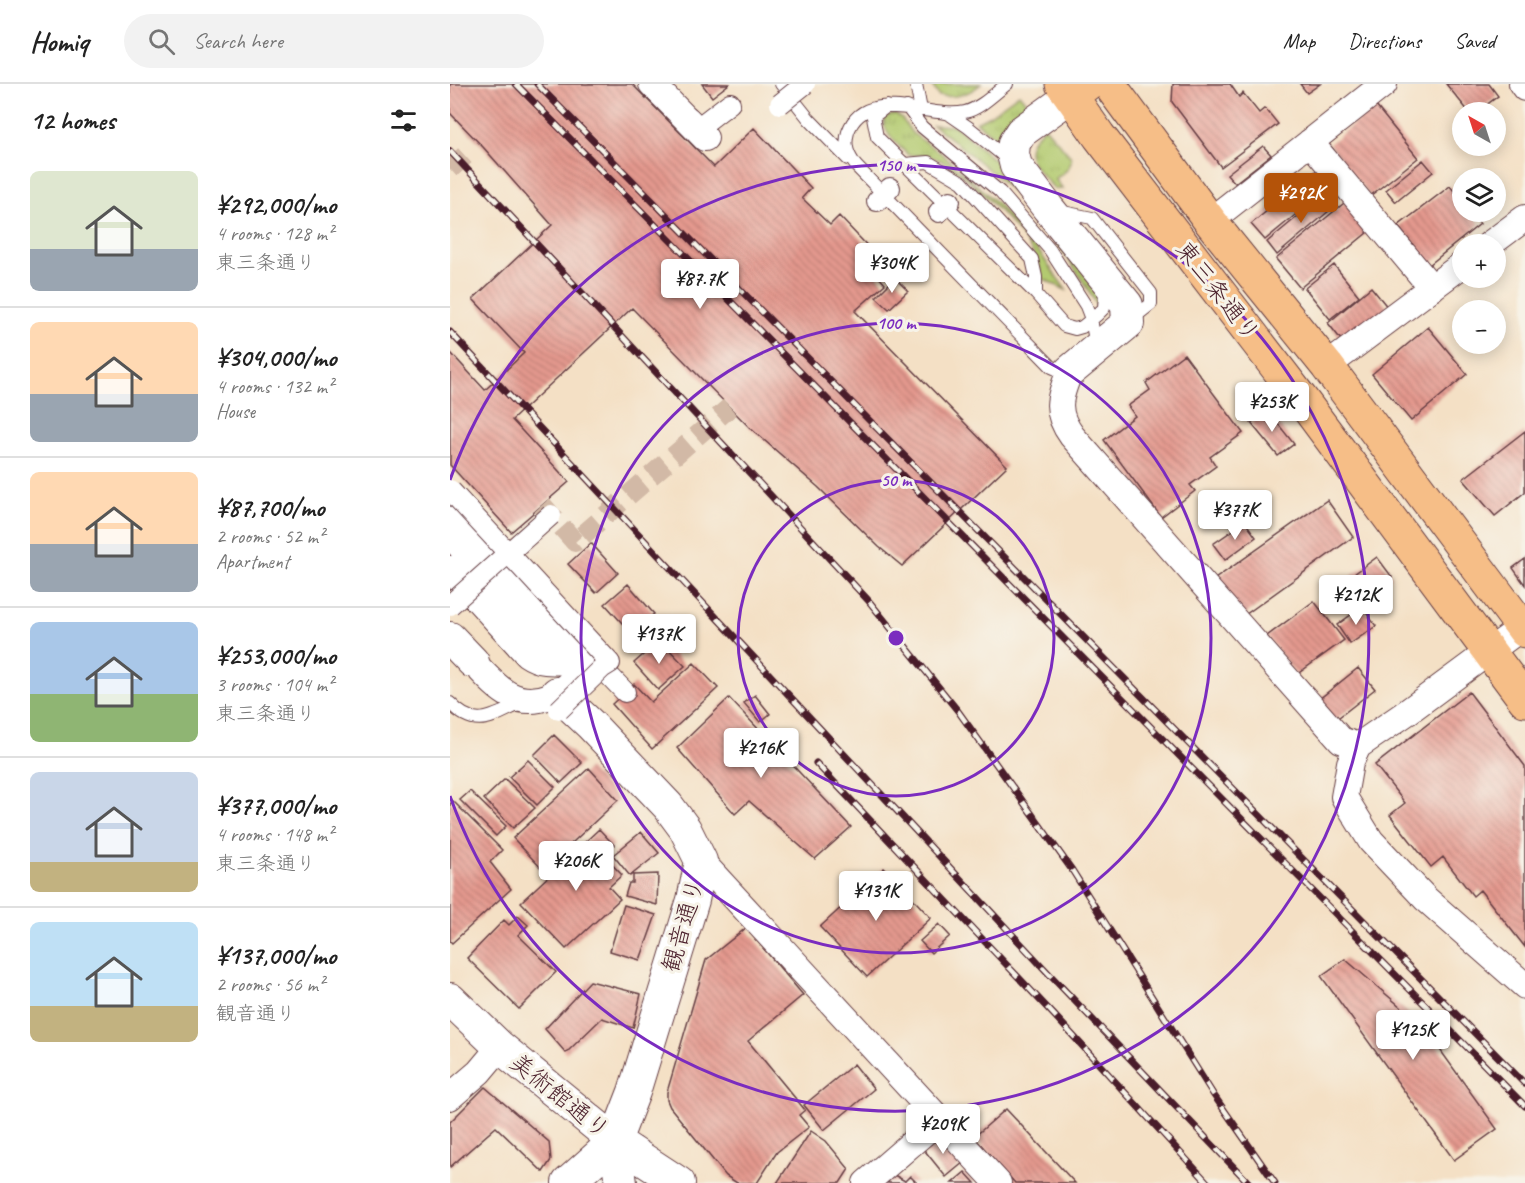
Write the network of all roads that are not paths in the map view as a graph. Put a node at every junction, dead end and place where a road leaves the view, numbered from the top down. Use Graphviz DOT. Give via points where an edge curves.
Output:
graph roads {
  1 [pos="652,84"];
  2 [pos="657,84"];
  3 [pos="781,84"];
  4 [pos="805,84"];
  5 [pos="916,84"];
  6 [pos="1006,84"];
  7 [pos="1109,84"];
  8 [pos="1384,84"];
  9 [pos="1522,84"];
  10 [pos="1073,88"];
  11 [pos="1525,88"];
  12 [pos="730,103"];
  13 [pos="780,104"];
  14 [pos="888,105"];
  15 [pos="907,107"];
  16 [pos="921,110"];
  17 [pos="950,114"];
  18 [pos="705,138"];
  19 [pos="1310,142"];
  20 [pos="905,164"];
  21 [pos="856,166"];
  22 [pos="1016,166"];
  23 [pos="1048,208"];
  24 [pos="1525,218"];
  25 [pos="1210,221"];
  26 [pos="1503,234"];
  27 [pos="1098,271"];
  28 [pos="1452,273"];
  29 [pos="1432,288"];
  30 [pos="1036,294"];
  31 [pos="1128,323"];
  32 [pos="1094,334"];
  33 [pos="1327,366"];
  34 [pos="1070,371"];
  35 [pos="450,490"];
  36 [pos="450,506"];
  37 [pos="550,514"];
  38 [pos="450,535"];
  39 [pos="508,552"];
  40 [pos="450,569"];
  41 [pos="450,605"];
  42 [pos="1524,628"];
  43 [pos="450,639"];
  44 [pos="1488,652"];
  45 [pos="473,662"];
  46 [pos="602,668"];
  47 [pos="565,685"];
  48 [pos="625,692"];
  49 [pos="1525,700"];
  50 [pos="526,701"];
  51 [pos="450,703"];
  52 [pos="1358,746"];
  53 [pos="701,861"];
  54 [pos="1525,986"];
  55 [pos="450,999"];
  56 [pos="500,1047"];
  57 [pos="450,1097"];
  58 [pos="940,1119"];
  59 [pos="615,1141"];
  60 [pos="568,1183"];
  61 [pos="621,1183"];
  62 [pos="679,1183"];
  63 [pos="866,1183"];
  64 [pos="998,1183"];
  1 -- 18 [label="street"];
  2 -- 12 [label="street" via="699,127"];
  3 -- 21 [label="lane"];
  4 -- 13 [label="street, bridge"];
  5 -- 16 [label="lane"];
  6 -- 17 [label="lane" via="982,104"];
  7 -- 25 [label="main road, 東三条通り"];
  8 -- 19 [label="street"];
  9 -- 11 [label="street"];
  10 -- 22 [label="street" via="1021,132 1014,144"];
  10 -- 44 [label="main road, 東三条通り" via="1106,145 1302,400"];
  14 -- 15 [label="lane"];
  14 -- 20 [label="lane" via="873,117 877,137"];
  14 -- 21 [label="lane" via="861,113 850,127 847,150"];
  15 -- 16 [label="lane"];
  15 -- 32 [label="lane" via="922,127 1000,192 1050,250 1070,278"];
  16 -- 17 [label="lane"];
  17 -- 22 [label="lane"];
  19 -- 25 [label="street"];
  19 -- 29 [label="street"];
  20 -- 30 [label="lane"];
  20 -- 30 [label="lane" via="928,162 962,182 1032,259"];
  21 -- 34 [label="lane" via="1052,367"];
  22 -- 23 [label="street"];
  23 -- 27 [label="street"];
  23 -- 31 [label="lane" via="1092,218 1151,293 1151,304"];
  24 -- 26 [label="street"];
  25 -- 33 [label="main road, 東三条通り"];
  27 -- 31 [label="street" via="1127,305"];
  27 -- 32 [label="lane" via="1105,293"];
  28 -- 29 [label="street"];
  29 -- 33 [label="street"];
  30 -- 32 [label="lane" via="1064,326 1082,327"];
  31 -- 32 [label="street"];
  32 -- 34 [label="street"];
  33 -- 42 [label="main road, 東三条通り"];
  34 -- 52 [label="street" via="1060,396 1062,423 1341,740"];
  35 -- 39 [label="street, bridge"];
  36 -- 47 [label="street" via="577,648 579,661"];
  37 -- 39 [label="street, bridge"];
  38 -- 47 [label="street"];
  39 -- 41 [label="street, bridge"];
  39 -- 46 [label="street, bridge" via="610,663"];
  40 -- 47 [label="street" via="528,654 545,662"];
  42 -- 44 [label="street"];
  43 -- 45 [label="street"];
  44 -- 49 [label="main road, 東三条通り"];
  44 -- 52 [label="street"];
  45 -- 50 [label="street" via="497,687"];
  46 -- 47 [label="street, bridge" via="559,710"];
  46 -- 48 [label="street"];
  47 -- 50 [label="street" via="539,700"];
  47 -- 53 [label="street, 観音通り" via="590,724 668,806"];
  50 -- 51 [label="lane" via="478,720 462,716"];
  52 -- 54 [label="street" via="1350,762 1344,797 1371,841 1426,898"];
  53 -- 58 [label="street"];
  53 -- 59 [label="street, 観音通り" via="693,900"];
  55 -- 56 [label="street, 美術館通り"];
  56 -- 57 [label="street"];
  56 -- 59 [label="street, 美術館通り"];
  58 -- 63 [label="street"];
  58 -- 64 [label="street"];
  59 -- 60 [label="street, 観音通り"];
  59 -- 61 [label="street"];
  59 -- 62 [label="street, 美術館通り"];
}
